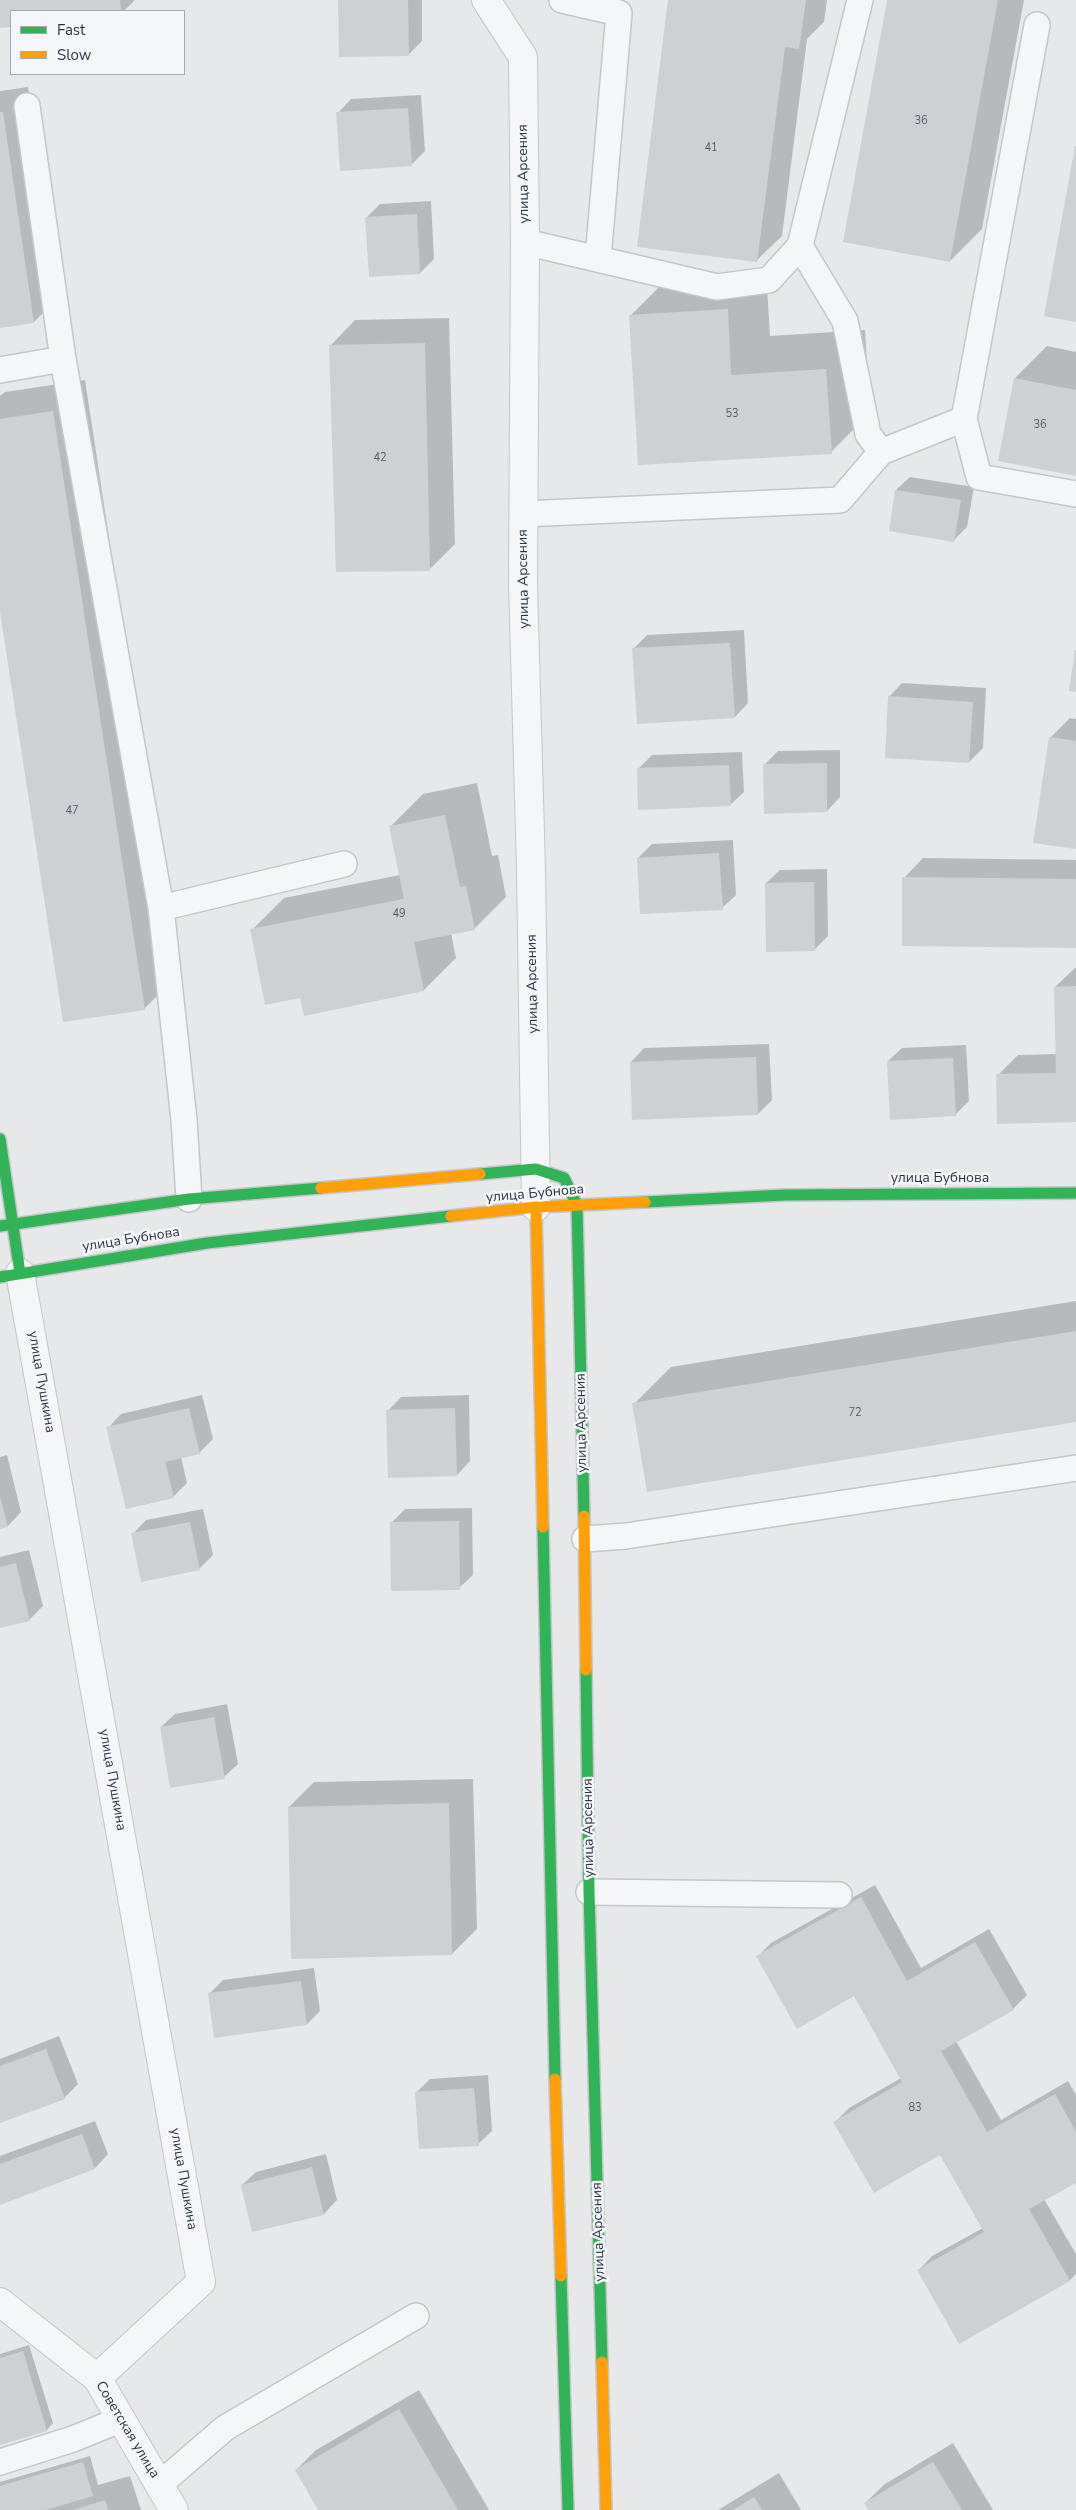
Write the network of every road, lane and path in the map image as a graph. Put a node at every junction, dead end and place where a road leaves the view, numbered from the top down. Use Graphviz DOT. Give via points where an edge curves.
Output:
graph roads {
  1 [pos="486,0"];
  2 [pos="562,0"];
  3 [pos="860,0"];
  4 [pos="621,7"];
  5 [pos="1037,25"];
  6 [pos="27,106"];
  7 [pos="525,242"];
  8 [pos="800,246"];
  9 [pos="598,259"];
  10 [pos="63,359"];
  11 [pos="0,370"];
  12 [pos="964,419"];
  13 [pos="881,452"];
  14 [pos="1076,494"];
  15 [pos="523,514"];
  16 [pos="344,864"];
  17 [pos="161,908"];
  18 [pos="0,1139"];
  19 [pos="536,1170"];
  20 [pos="1076,1193"];
  21 [pos="189,1199"];
  22 [pos="577,1205"];
  23 [pos="536,1207"];
  24 [pos="12,1224"];
  25 [pos="0,1226"];
  26 [pos="10,1275"];
  27 [pos="1076,1468"];
  28 [pos="585,1540"];
  29 [pos="589,1892"];
  30 [pos="839,1895"];
  31 [pos="2,2307"];
  32 [pos="416,2316"];
  33 [pos="97,2378"];
  34 [pos="122,2419"];
  35 [pos="0,2462"];
  36 [pos="159,2485"];
  37 [pos="174,2510"];
  38 [pos="568,2510"];
  39 [pos="606,2510"];
  1 -- 7 [label="street, улица Арсения" via="523,57"];
  2 -- 4 [label="lane"];
  3 -- 8 [label="lane"];
  4 -- 9 [label="lane"];
  5 -- 12 [label="lane"];
  6 -- 10 [label="lane"];
  7 -- 9 [label="lane"];
  7 -- 15 [label="street, улица Арсения"];
  8 -- 9 [label="lane" via="769,280 717,287"];
  8 -- 13 [label="lane" via="845,321 868,434"];
  10 -- 11 [label="lane"];
  10 -- 17 [label="lane"];
  12 -- 13 [label="lane"];
  12 -- 14 [label="lane" via="979,477"];
  13 -- 15 [label="lane" via="840,500"];
  15 -- 19 [label="street, улица Арсения"];
  16 -- 17 [label="lane"];
  17 -- 21 [label="lane" via="184,1120"];
  18 -- 24 [label="main road, улица Пушкина"];
  19 -- 21 [label="main road, улица Бубнова"];
  19 -- 22 [label="main road, улица Арсения" via="564,1178"];
  19 -- 23 [label="street, улица Арсения"];
  20 -- 22 [label="main road, улица Бубнова" via="784,1195"];
  21 -- 24 [label="main road, улица Бубнова"];
  22 -- 23 [label="main road, улица Бубнова"];
  22 -- 28 [label="main road, улица Арсения"];
  23 -- 26 [label="main road, улица Бубнова" via="207,1243"];
  23 -- 38 [label="main road, улица Арсения" via="550,1890"];
  24 -- 25 [label="main road, улица Бубнова"];
  24 -- 26 [label="main road, улица Пушкина"];
  26 -- 33 [label="street, улица Пушкина" via="201,2282"];
  27 -- 28 [label="lane"];
  28 -- 29 [label="main road, улица Арсения"];
  29 -- 30 [label="lane"];
  29 -- 39 [label="main road, улица Арсения"];
  31 -- 33 [label="street, Советская улица"];
  32 -- 36 [label="lane" via="225,2428"];
  33 -- 34 [label="street, Советская улица"];
  34 -- 35 [label="lane" via="73,2439"];
  34 -- 36 [label="street, Советская улица"];
  36 -- 37 [label="street, Советская улица"];
}
